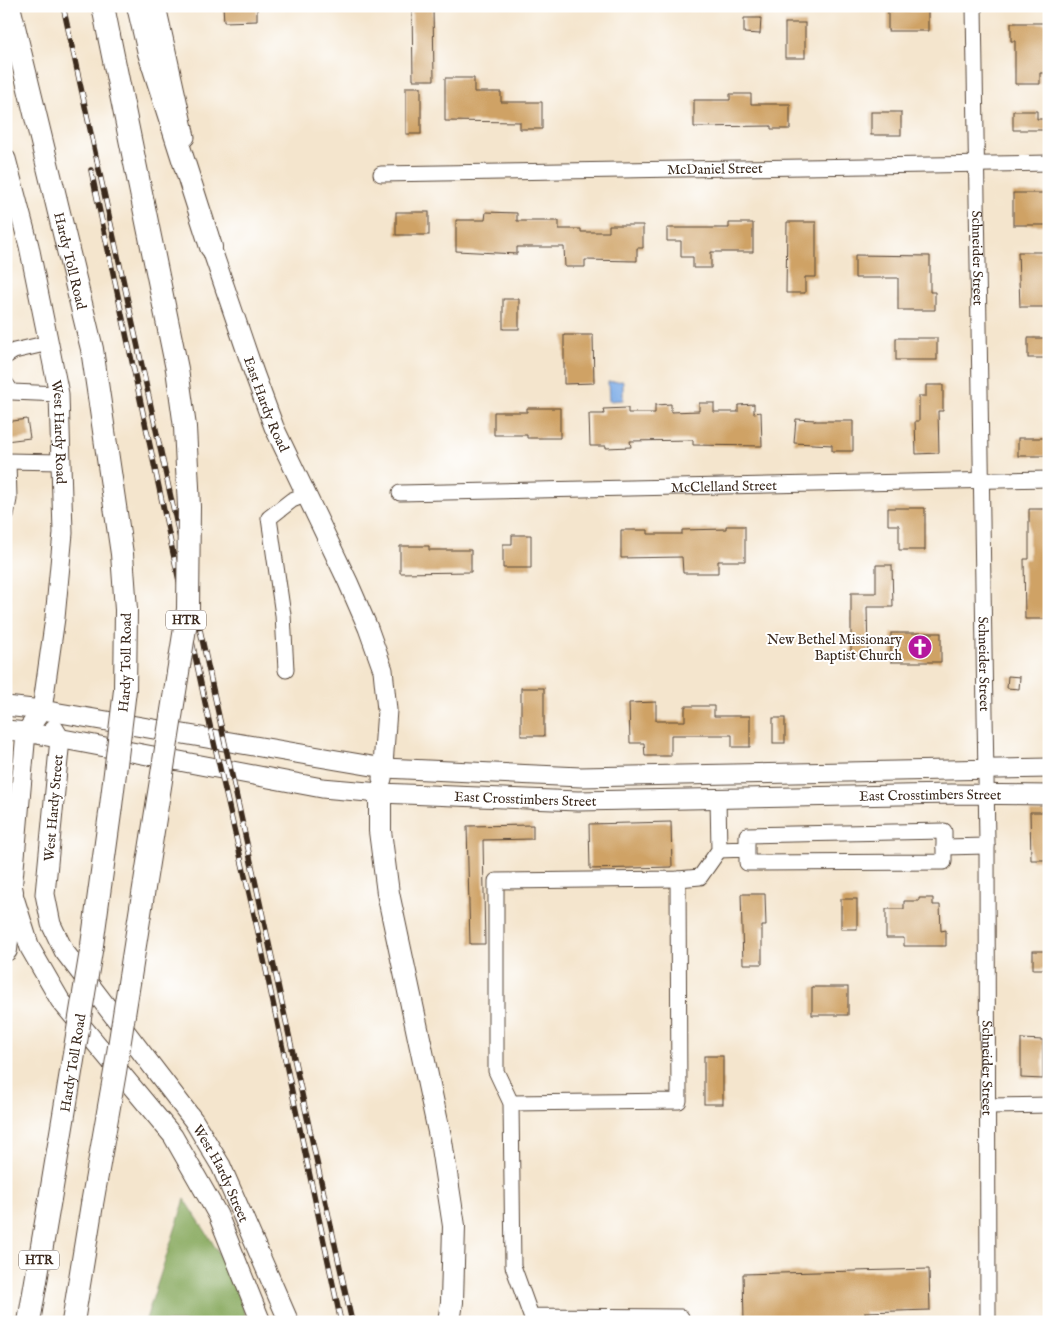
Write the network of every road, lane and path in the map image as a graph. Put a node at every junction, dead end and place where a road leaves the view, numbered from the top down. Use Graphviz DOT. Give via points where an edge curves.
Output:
graph roads {
  1 [pos="9,6"];
  2 [pos="103,6"];
  3 [pos="138,6"];
  4 [pos="156,6"];
  5 [pos="974,6"];
  6 [pos="6,158"];
  7 [pos="1049,163"];
  8 [pos="976,164"];
  9 [pos="381,174"];
  10 [pos="212,248"];
  11 [pos="49,343"];
  12 [pos="6,356"];
  13 [pos="6,384"];
  14 [pos="59,394"];
  15 [pos="7,461"];
  16 [pos="61,462"];
  17 [pos="1049,479"];
  18 [pos="981,480"];
  19 [pos="400,493"];
  20 [pos="305,495"];
  21 [pos="6,515"];
  22 [pos="286,670"];
  23 [pos="6,706"];
  24 [pos="42,710"];
  25 [pos="6,730"];
  26 [pos="26,732"];
  27 [pos="60,739"];
  28 [pos="384,768"];
  29 [pos="985,768"];
  30 [pos="1049,768"];
  31 [pos="716,775"];
  32 [pos="581,777"];
  33 [pos="380,793"];
  34 [pos="986,794"];
  35 [pos="1049,795"];
  36 [pos="718,798"];
  37 [pos="578,801"];
  38 [pos="987,846"];
  39 [pos="944,847"];
  40 [pos="747,849"];
  41 [pos="719,850"];
  42 [pos="678,879"];
  43 [pos="12,891"];
  44 [pos="6,950"];
  45 [pos="511,1103"];
  46 [pos="1049,1105"];
  47 [pos="988,1106"];
  48 [pos="531,1319"];
  49 [pos="30,1322"];
  50 [pos="73,1322"];
  51 [pos="261,1322"];
  52 [pos="289,1322"];
  53 [pos="449,1322"];
  54 [pos="681,1322"];
  55 [pos="988,1322"];
  1 -- 49 [label="highway, Hardy Toll Road / HTR, bridge" via="92,349 122,554 126,610 125,690 112,806"];
  2 -- 50 [label="highway, HTR, bridge" via="177,369 185,427 189,507 188,610"];
  3 -- 10 [label="highway" via="149,53"];
  4 -- 10 [label="main road, East Hardy Road"];
  5 -- 8 [label="street, Schneider Street"];
  6 -- 11 [label="main road, West Hardy Road"];
  7 -- 8 [label="street, McDaniel Street"];
  8 -- 9 [label="street, McDaniel Street"];
  8 -- 18 [label="street, Schneider Street"];
  10 -- 20 [label="main road, East Hardy Road" via="274,427"];
  11 -- 12 [label="street"];
  11 -- 14 [label="main road, West Hardy Road"];
  13 -- 14 [label="street" via="12,392"];
  14 -- 16 [label="main road, West Hardy Road"];
  15 -- 16 [label="street"];
  15 -- 21 [label="street" via="10,500"];
  16 -- 24 [label="main road, West Hardy Road" via="63,533"];
  17 -- 18 [label="street, McClelland Street"];
  18 -- 19 [label="street, McClelland Street"];
  18 -- 29 [label="street, Schneider Street"];
  20 -- 22 [label="street" via="292,500 269,518 283,615"];
  20 -- 28 [label="main road, East Hardy Road" via="358,604 383,670 387,710"];
  23 -- 24 [label="main road, East Crosstimbers Street"];
  24 -- 26 [label="main road"];
  24 -- 27 [label="main road, West Hardy Street"];
  24 -- 28 [label="main road, East Crosstimbers Street"];
  25 -- 26 [label="main road, East Crosstimbers Street"];
  26 -- 27 [label="main road, East Crosstimbers Street"];
  26 -- 43 [label="main road, West Hardy Street"];
  27 -- 33 [label="main road, East Crosstimbers Street" via="322,788"];
  27 -- 52 [label="main road, West Hardy Street" via="45,894 51,924 64,951 194,1121 221,1166"];
  28 -- 32 [label="main road, East Crosstimbers Street"];
  28 -- 33 [label="main road, East Hardy Road"];
  29 -- 30 [label="main road, East Crosstimbers Street"];
  29 -- 31 [label="main road, East Crosstimbers Street"];
  29 -- 34 [label="street, Schneider Street"];
  31 -- 32 [label="main road, East Crosstimbers Street"];
  31 -- 36 [label="main road"];
  32 -- 37 [label="main road"];
  33 -- 37 [label="main road, East Crosstimbers Street"];
  33 -- 53 [label="highway" via="380,831 388,893 441,1141 454,1226"];
  34 -- 35 [label="main road, East Crosstimbers Street"];
  34 -- 36 [label="main road, East Crosstimbers Street"];
  34 -- 38 [label="street, Schneider Street"];
  36 -- 37 [label="main road, East Crosstimbers Street"];
  36 -- 41 [label="street"];
  38 -- 39 [label="street"];
  38 -- 47 [label="street, Schneider Street"];
  39 -- 40 [label="street" via="944,862 747,864"];
  39 -- 40 [label="street" via="944,831 747,835"];
  40 -- 41 [label="street"];
  41 -- 42 [label="street" via="700,877"];
  42 -- 45 [label="street" via="679,1101"];
  42 -- 45 [label="street" via="496,880 496,1071"];
  43 -- 44 [label="highway"];
  43 -- 51 [label="main road, West Hardy Street" via="30,948 60,1000 173,1136 218,1215"];
  45 -- 48 [label="street" via="513,1266"];
  46 -- 47 [label="street"];
  47 -- 55 [label="street, Schneider Street"];
  48 -- 54 [label="street" via="681,1316"];
}
